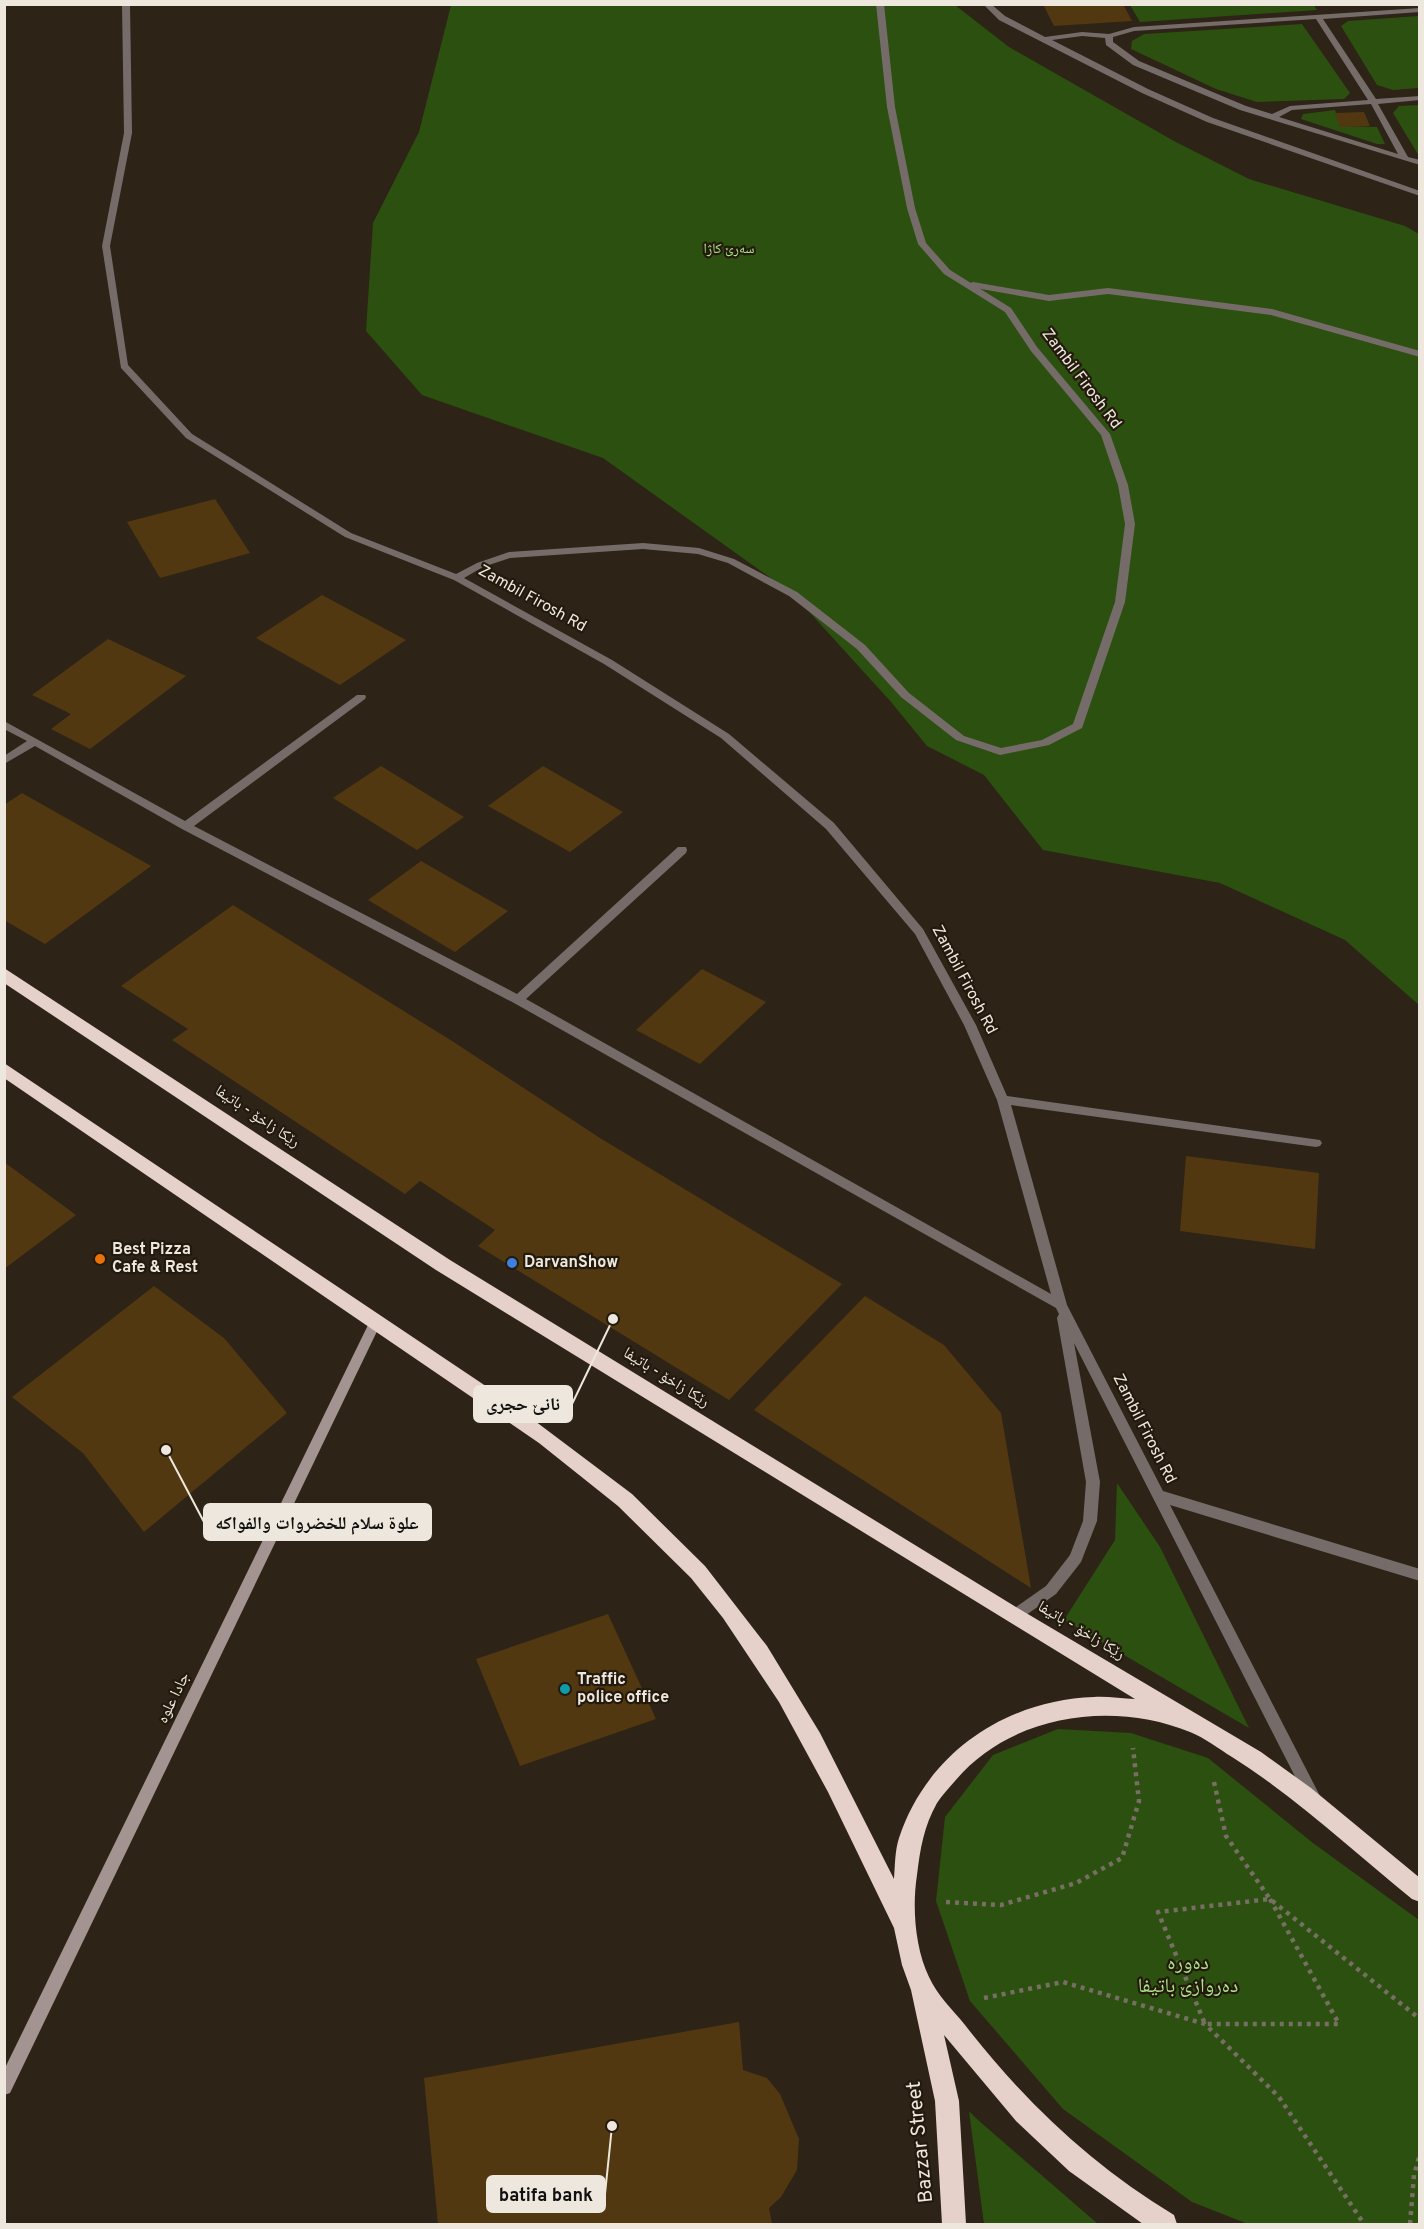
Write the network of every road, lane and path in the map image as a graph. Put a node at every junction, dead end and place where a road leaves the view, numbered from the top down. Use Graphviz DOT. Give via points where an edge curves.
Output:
graph roads {
  1 [pos="126,4"];
  2 [pos="880,4"];
  3 [pos="986,4"];
  4 [pos="1326,4"];
  5 [pos="1419,10"];
  6 [pos="1334,16"];
  7 [pos="1318,17"];
  8 [pos="1109,36"];
  9 [pos="1046,39"];
  10 [pos="1419,98"];
  11 [pos="1373,102"];
  12 [pos="1273,117"];
  13 [pos="1404,157"];
  14 [pos="1419,163"];
  15 [pos="1419,194"];
  16 [pos="973,285"];
  17 [pos="1419,354"];
  18 [pos="457,578"];
  19 [pos="361,697"];
  20 [pos="4,724"];
  21 [pos="33,742"];
  22 [pos="4,761"];
  23 [pos="186,826"];
  24 [pos="682,850"];
  25 [pos="4,974"];
  26 [pos="518,1000"];
  27 [pos="4,1069"];
  28 [pos="1003,1100"];
  29 [pos="1316,1143"];
  30 [pos="1061,1305"];
  31 [pos="375,1323"];
  32 [pos="1157,1495"];
  33 [pos="1419,1575"];
  34 [pos="1014,1616"];
  35 [pos="1195,1724"];
  36 [pos="1133,1744"];
  37 [pos="1211,1769"];
  38 [pos="1319,1808"];
  39 [pos="1419,1892"];
  40 [pos="1270,1899"];
  41 [pos="936,1901"];
  42 [pos="903,1922"];
  43 [pos="920,1985"];
  44 [pos="982,1999"];
  45 [pos="1419,2019"];
  46 [pos="1205,2024"];
  47 [pos="4,2088"];
  48 [pos="1419,2154"];
  49 [pos="954,2224"];
  50 [pos="1165,2224"];
  51 [pos="1364,2224"];
  52 [pos="1410,2224"];
  1 -- 18 [label="street" via="128,134 106,246 124,366 189,436 348,535"];
  2 -- 16 [label="street, Zambil Firosh Rd" via="891,107 922,244 947,272"];
  3 -- 9 [label="street" via="1002,18"];
  4 -- 6 [label="street"];
  5 -- 6 [label="street"];
  6 -- 7 [label="street"];
  7 -- 8 [label="street" via="1134,29"];
  7 -- 11 [label="street"];
  8 -- 9 [label="street" via="1082,34"];
  8 -- 12 [label="street" via="1109,43 1136,63"];
  9 -- 15 [label="street" via="1144,92 1210,120"];
  10 -- 11 [label="street"];
  11 -- 12 [label="street" via="1290,108"];
  11 -- 13 [label="street"];
  12 -- 13 [label="street"];
  13 -- 14 [label="street"];
  16 -- 17 [label="street" via="1049,298 1107,291 1272,312"];
  16 -- 18 [label="street, Zambil Firosh Rd" via="1008,310 1034,349 1104,434 1123,485 1130,524 1120,602 1078,726 1045,743 1000,752 960,738 904,695 861,646 793,594 731,561 699,551 643,546 509,555"];
  18 -- 28 [label="street, Zambil Firosh Rd" via="608,662 725,736 830,826 919,932 970,1024"];
  19 -- 23 [label="street"];
  20 -- 21 [label="street"];
  21 -- 22 [label="street"];
  21 -- 23 [label="street"];
  23 -- 26 [label="street"];
  24 -- 26 [label="street"];
  25 -- 34 [label="highway, رێکا زاخۆ - باتیفا" via="443,1265"];
  26 -- 30 [label="street"];
  27 -- 31 [label="highway"];
  28 -- 29 [label="street"];
  28 -- 30 [label="street, Zambil Firosh Rd"];
  30 -- 32 [label="street, Zambil Firosh Rd"];
  30 -- 34 [label="street" via="1093,1482 1090,1521 1076,1558 1051,1590"];
  31 -- 42 [label="highway" via="549,1438 624,1496 699,1572 766,1660 823,1760"];
  31 -- 47 [label="street, جادا علوه"];
  32 -- 33 [label="street"];
  32 -- 38 [label="street, Zambil Firosh Rd"];
  34 -- 35 [label="highway, رێکا زاخۆ - باتیفا"];
  35 -- 38 [label="highway" via="1250,1756"];
  35 -- 42 [label="highway" via="1132,1707 1067,1708 1009,1725 958,1758 922,1805 903,1862"];
  36 -- 41 [label="path" via="1139,1801 1122,1858 1076,1883 1001,1905"];
  37 -- 40 [label="path" via="1226,1836"];
  38 -- 39 [label="highway"];
  40 -- 45 [label="path"];
  40 -- 46 [label="path" via="1158,1912"];
  40 -- 46 [label="path" via="1338,2024"];
  42 -- 43 [label="highway, Bazzar Street"];
  43 -- 49 [label="highway, Bazzar Street" via="947,2101"];
  43 -- 50 [label="highway" via="975,2058 1026,2115 1085,2169"];
  44 -- 46 [label="path" via="1063,1982"];
  46 -- 51 [label="path" via="1279,2097"];
  48 -- 52 [label="path"];
}
